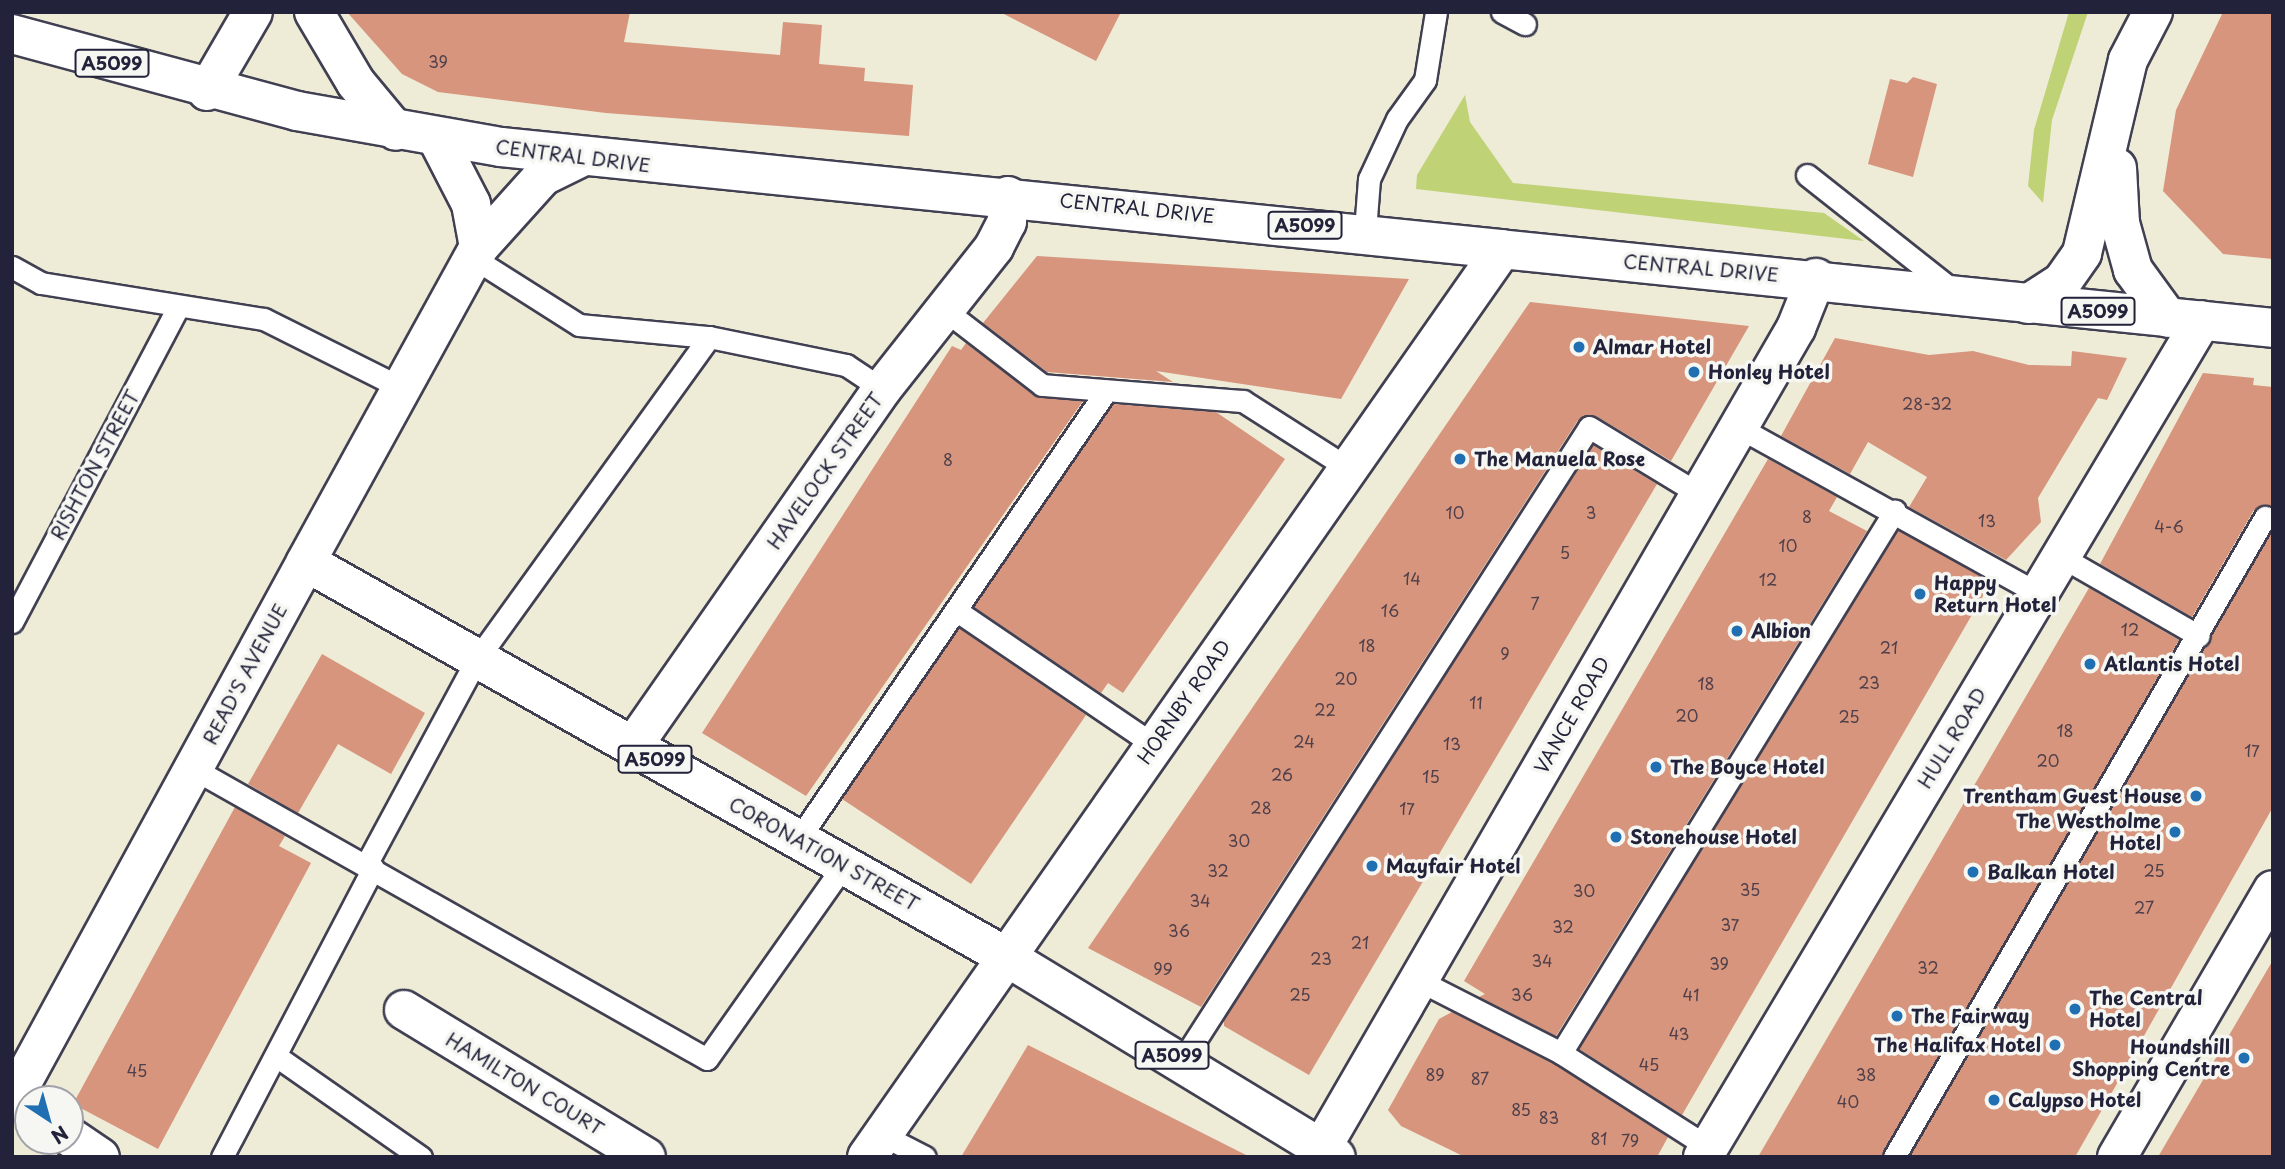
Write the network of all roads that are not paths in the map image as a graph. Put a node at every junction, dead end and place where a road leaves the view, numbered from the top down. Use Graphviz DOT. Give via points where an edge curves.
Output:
graph roads {
  1 [pos="253,12"];
  2 [pos="314,12"];
  3 [pos="1436,12"];
  4 [pos="1502,12"];
  5 [pos="2153,12"];
  6 [pos="1525,24"];
  7 [pos="19,27"];
  8 [pos="207,90"];
  9 [pos="396,131"];
  10 [pos="2115,131"];
  11 [pos="436,138"];
  12 [pos="582,157"];
  13 [pos="1807,175"];
  14 [pos="1008,195"];
  15 [pos="1364,231"];
  16 [pos="1502,249"];
  17 [pos="477,253"];
  18 [pos="12,267"];
  19 [pos="1816,278"];
  20 [pos="1957,293"];
  21 [pos="2028,304"];
  22 [pos="178,307"];
  23 [pos="946,311"];
  24 [pos="2185,319"];
  25 [pos="2273,328"];
  26 [pos="709,337"];
  27 [pos="400,387"];
  28 [pos="882,389"];
  29 [pos="1106,391"];
  30 [pos="1738,427"];
  31 [pos="1348,468"];
  32 [pos="1699,494"];
  33 [pos="1895,510"];
  34 [pos="2265,517"];
  35 [pos="2060,555"];
  36 [pos="306,562"];
  37 [pos="2038,593"];
  38 [pos="957,611"];
  39 [pos="12,622"];
  40 [pos="2199,636"];
  41 [pos="477,659"];
  42 [pos="1154,745"];
  43 [pos="633,746"];
  44 [pos="194,769"];
  45 [pos="797,841"];
  46 [pos="370,865"];
  47 [pos="843,866"];
  48 [pos="2273,890"];
  49 [pos="1005,956"];
  50 [pos="1418,980"];
  51 [pos="404,1010"];
  52 [pos="1561,1053"];
  53 [pos="276,1056"];
  54 [pos="1182,1061"];
  55 [pos="25,1085"];
  56 [pos="84,1146"];
  57 [pos="875,1146"];
  58 [pos="1705,1152"];
  59 [pos="1329,1153"];
  60 [pos="100,1157"];
  61 [pos="222,1157"];
  62 [pos="421,1157"];
  63 [pos="646,1157"];
  64 [pos="925,1157"];
  65 [pos="1894,1157"];
  66 [pos="2117,1157"];
  1 -- 8 [label="main road"];
  2 -- 9 [label="main road" via="356,83"];
  3 -- 15 [label="lane" via="1425,80 1397,119 1369,179"];
  4 -- 6 [label="lane"];
  5 -- 10 [label="main road" via="2128,60"];
  7 -- 8 [label="main road, CENTRAL DRIVE / A5099"];
  8 -- 9 [label="main road, CENTRAL DRIVE / A5099"];
  9 -- 11 [label="main road, CENTRAL DRIVE / A5099"];
  10 -- 21 [label="main road" via="2082,253 2062,282"];
  10 -- 24 [label="main road" via="2124,240 2139,282"];
  11 -- 12 [label="main road, CENTRAL DRIVE / A5099"];
  11 -- 17 [label="main road" via="471,204"];
  12 -- 14 [label="main road, CENTRAL DRIVE / A5099"];
  12 -- 17 [label="main road, READ'S AVENUE" via="542,176"];
  13 -- 20 [label="lane"];
  14 -- 15 [label="main road, CENTRAL DRIVE / A5099"];
  14 -- 23 [label="main road, HAVELOCK STREET" via="1002,236"];
  15 -- 16 [label="main road, CENTRAL DRIVE / A5099"];
  16 -- 19 [label="main road, CENTRAL DRIVE / A5099"];
  16 -- 31 [label="main road, HORNBY ROAD"];
  17 -- 26 [label="lane" via="579,325"];
  17 -- 27 [label="main road, READ'S AVENUE"];
  18 -- 22 [label="lane" via="41,283"];
  19 -- 20 [label="main road, CENTRAL DRIVE / A5099"];
  19 -- 30 [label="main road, VANCE ROAD" via="1801,320"];
  20 -- 21 [label="main road, CENTRAL DRIVE / A5099"];
  21 -- 24 [label="main road, CENTRAL DRIVE / A5099"];
  22 -- 27 [label="lane" via="264,319"];
  22 -- 39 [label="lane, RISHTON STREET"];
  23 -- 28 [label="main road, HAVELOCK STREET"];
  23 -- 29 [label="lane" via="1042,385"];
  24 -- 25 [label="main road, CENTRAL DRIVE / A5099"];
  24 -- 35 [label="main road, HULL ROAD"];
  26 -- 28 [label="lane" via="846,365"];
  26 -- 41 [label="lane"];
  27 -- 36 [label="main road, READ'S AVENUE"];
  28 -- 43 [label="main road, HAVELOCK STREET"];
  29 -- 31 [label="lane" via="1243,401"];
  29 -- 38 [label="lane"];
  30 -- 32 [label="main road, VANCE ROAD"];
  30 -- 33 [label="lane"];
  31 -- 42 [label="main road, HORNBY ROAD"];
  32 -- 50 [label="main road, VANCE ROAD"];
  32 -- 54 [label="lane" via="1589,427"];
  33 -- 37 [label="lane"];
  33 -- 52 [label="lane"];
  34 -- 40 [label="lane"];
  35 -- 37 [label="main road, HULL ROAD"];
  35 -- 40 [label="lane"];
  36 -- 41 [label="main road, CORONATION STREET / A5099"];
  36 -- 44 [label="main road, READ'S AVENUE"];
  37 -- 58 [label="main road, HULL ROAD"];
  38 -- 42 [label="lane"];
  38 -- 45 [label="lane"];
  40 -- 65 [label="lane"];
  41 -- 43 [label="main road, CORONATION STREET / A5099"];
  41 -- 46 [label="lane"];
  42 -- 49 [label="main road, HORNBY ROAD"];
  43 -- 45 [label="main road, CORONATION STREET / A5099"];
  44 -- 46 [label="lane"];
  44 -- 55 [label="main road, READ'S AVENUE"];
  45 -- 47 [label="main road, CORONATION STREET / A5099"];
  46 -- 47 [label="lane" via="707,1059"];
  46 -- 53 [label="lane"];
  47 -- 49 [label="main road, CORONATION STREET / A5099"];
  48 -- 66 [label="main road"];
  49 -- 54 [label="main road, CORONATION STREET / A5099"];
  49 -- 57 [label="main road, HORNBY ROAD"];
  50 -- 52 [label="lane"];
  50 -- 59 [label="main road, VANCE ROAD"];
  51 -- 63 [label="main road, HAMILTON COURT"];
  52 -- 58 [label="lane"];
  53 -- 61 [label="lane"];
  53 -- 62 [label="lane"];
  54 -- 59 [label="main road, CORONATION STREET / A5099"];
  56 -- 60 [label="main road"];
  57 -- 64 [label="lane"];
}
